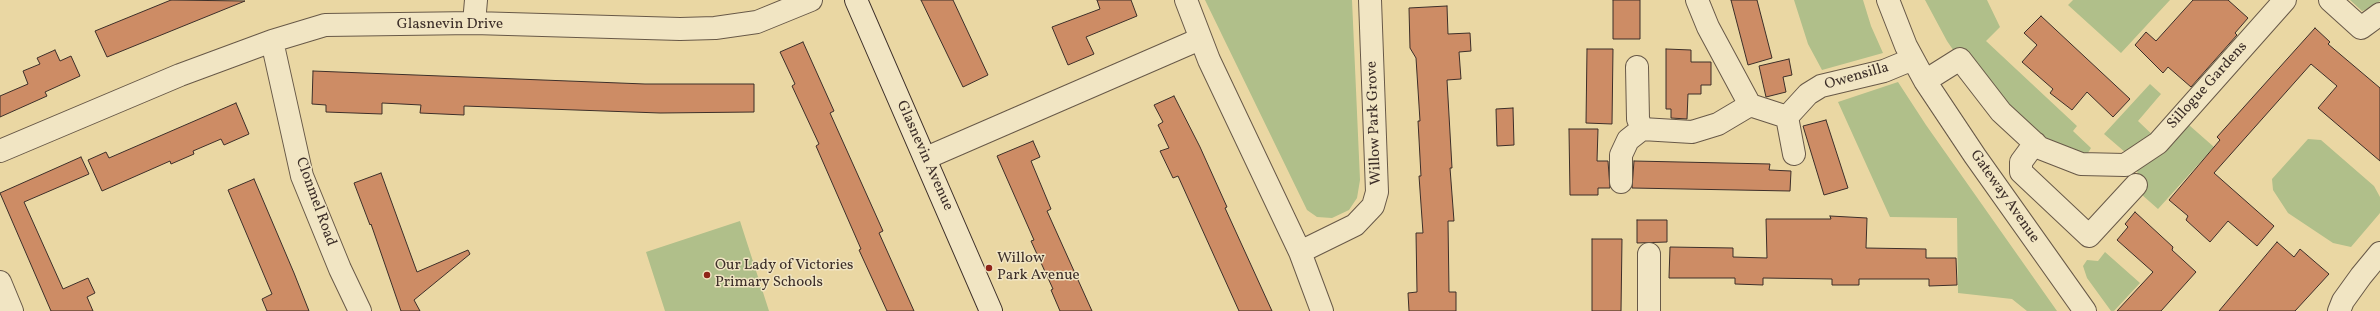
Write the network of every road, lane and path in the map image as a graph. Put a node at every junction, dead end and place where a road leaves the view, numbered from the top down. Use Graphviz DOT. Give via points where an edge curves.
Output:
graph roads {
  1 [pos="476,0"];
  2 [pos="856,0"];
  3 [pos="1186,0"];
  4 [pos="1370,0"];
  5 [pos="1698,0"];
  6 [pos="1888,0"];
  7 [pos="2285,0"];
  8 [pos="2330,0"];
  9 [pos="805,1"];
  10 [pos="2380,14"];
  11 [pos="474,24"];
  12 [pos="1200,39"];
  13 [pos="272,41"];
  14 [pos="1913,59"];
  15 [pos="1637,67"];
  16 [pos="1925,81"];
  17 [pos="1750,105"];
  18 [pos="1788,117"];
  19 [pos="1642,129"];
  20 [pos="2035,143"];
  21 [pos="0,151"];
  22 [pos="1794,154"];
  23 [pos="926,158"];
  24 [pos="1621,182"];
  25 [pos="2136,185"];
  26 [pos="1300,252"];
  27 [pos="2380,253"];
  28 [pos="1649,254"];
  29 [pos="0,282"];
  30 [pos="12,311"];
  31 [pos="360,311"];
  32 [pos="992,311"];
  33 [pos="1322,311"];
  34 [pos="1649,311"];
  35 [pos="2086,311"];
  36 [pos="2339,311"];
  1 -- 11 [label="street"];
  2 -- 23 [label="street, Glasnevin Avenue"];
  3 -- 12 [label="street"];
  4 -- 26 [label="street, Willow Park Grove" via="1377,192 1372,206 1356,225"];
  5 -- 17 [label="street" via="1711,33"];
  6 -- 14 [label="street, Gateway Avenue"];
  7 -- 20 [label="street, Sillogue Gardens" via="2158,143 2125,165 2081,164 2040,148"];
  8 -- 10 [label="street" via="2361,28"];
  9 -- 11 [label="street, Glasnevin Drive" via="758,22 715,28"];
  11 -- 13 [label="street, Glasnevin Drive" via="326,25"];
  12 -- 23 [label="street"];
  12 -- 26 [label="street"];
  13 -- 21 [label="street, Glasnevin Drive" via="180,75 100,111"];
  13 -- 31 [label="street, Clonmel Road" via="302,176"];
  14 -- 16 [label="street, Gateway Avenue"];
  14 -- 18 [label="street, Owensilla" via="1884,71 1821,86 1808,94"];
  15 -- 19 [label="street" via="1638,119"];
  16 -- 20 [label="street" via="1960,59 2001,112"];
  16 -- 35 [label="street, Gateway Avenue" via="1975,156"];
  17 -- 18 [label="street"];
  17 -- 19 [label="street" via="1718,124 1692,132"];
  18 -- 22 [label="street"];
  19 -- 24 [label="street" via="1628,140 1621,155"];
  20 -- 25 [label="street" via="2021,162 2021,172 2089,236"];
  23 -- 32 [label="street, Glasnevin Avenue"];
  26 -- 33 [label="street"];
  27 -- 36 [label="street" via="2361,276"];
  28 -- 34 [label="street"];
  29 -- 30 [label="street"];
}
